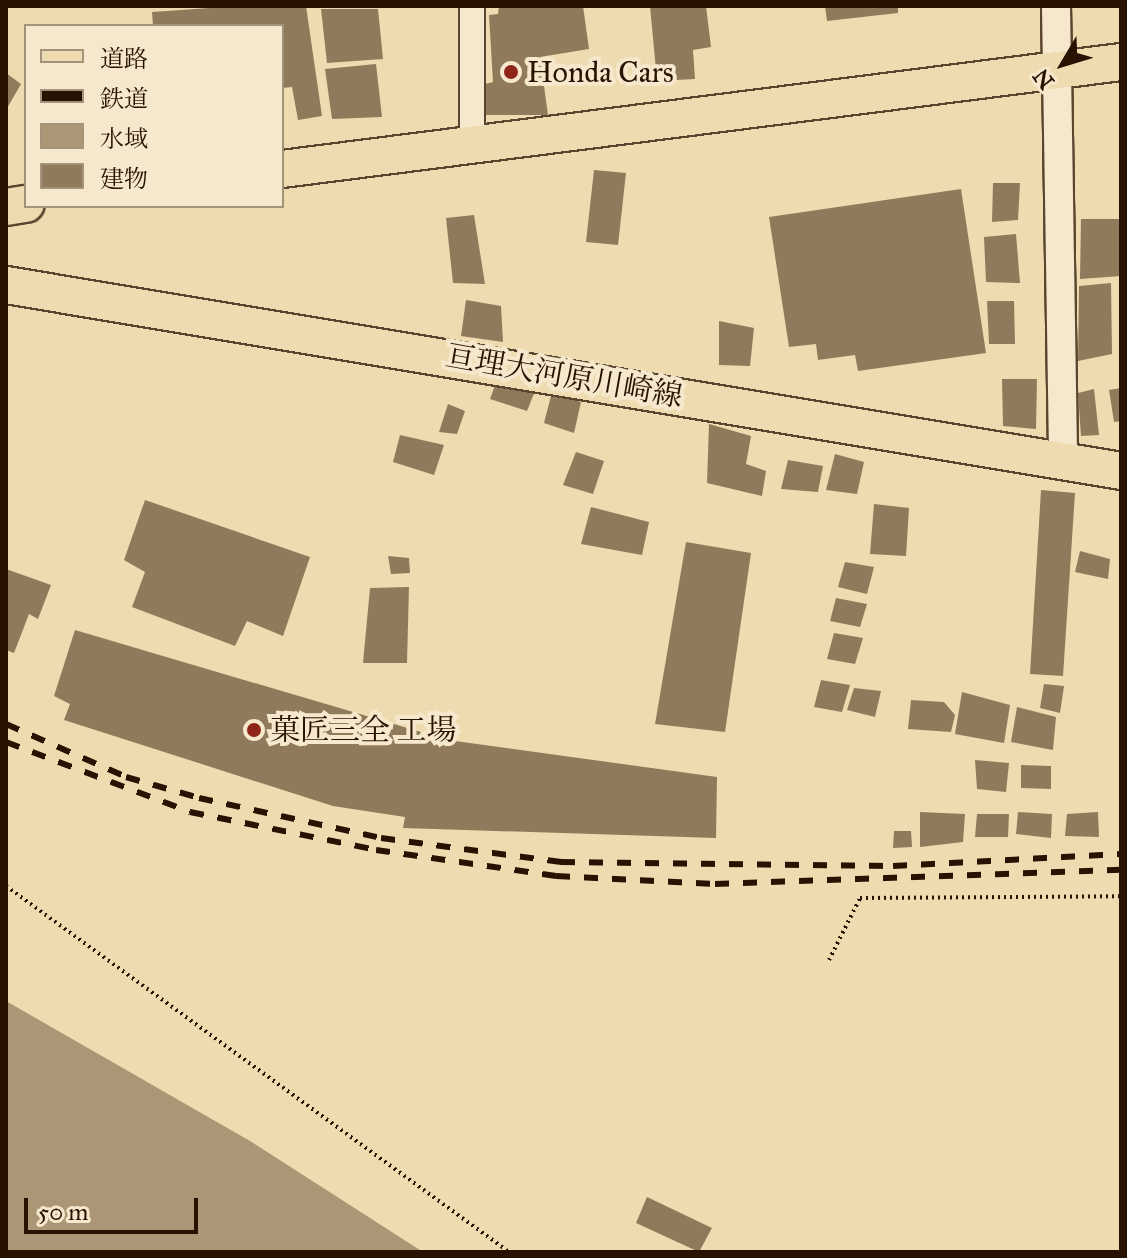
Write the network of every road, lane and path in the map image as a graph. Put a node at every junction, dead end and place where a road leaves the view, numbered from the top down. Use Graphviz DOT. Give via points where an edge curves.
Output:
graph roads {
  1 [pos="472,6"];
  2 [pos="1056,6"];
  3 [pos="1121,62"];
  4 [pos="1061,69"];
  5 [pos="472,144"];
  6 [pos="284,169"];
  7 [pos="6,285"];
  8 [pos="1063,460"];
  9 [pos="1121,471"];
  10 [pos="6,886"];
  11 [pos="1121,896"];
  12 [pos="829,960"];
  13 [pos="509,1252"];
  1 -- 5 [label="street"];
  2 -- 4 [label="street"];
  3 -- 4 [label="main road"];
  4 -- 5 [label="main road"];
  4 -- 8 [label="street"];
  5 -- 6 [label="main road"];
  7 -- 8 [label="main road, 亘理大河原川崎線"];
  8 -- 9 [label="main road, 亘理大河原川崎線"];
  10 -- 13 [label="path"];
  11 -- 12 [label="path" via="860,898"];
}
